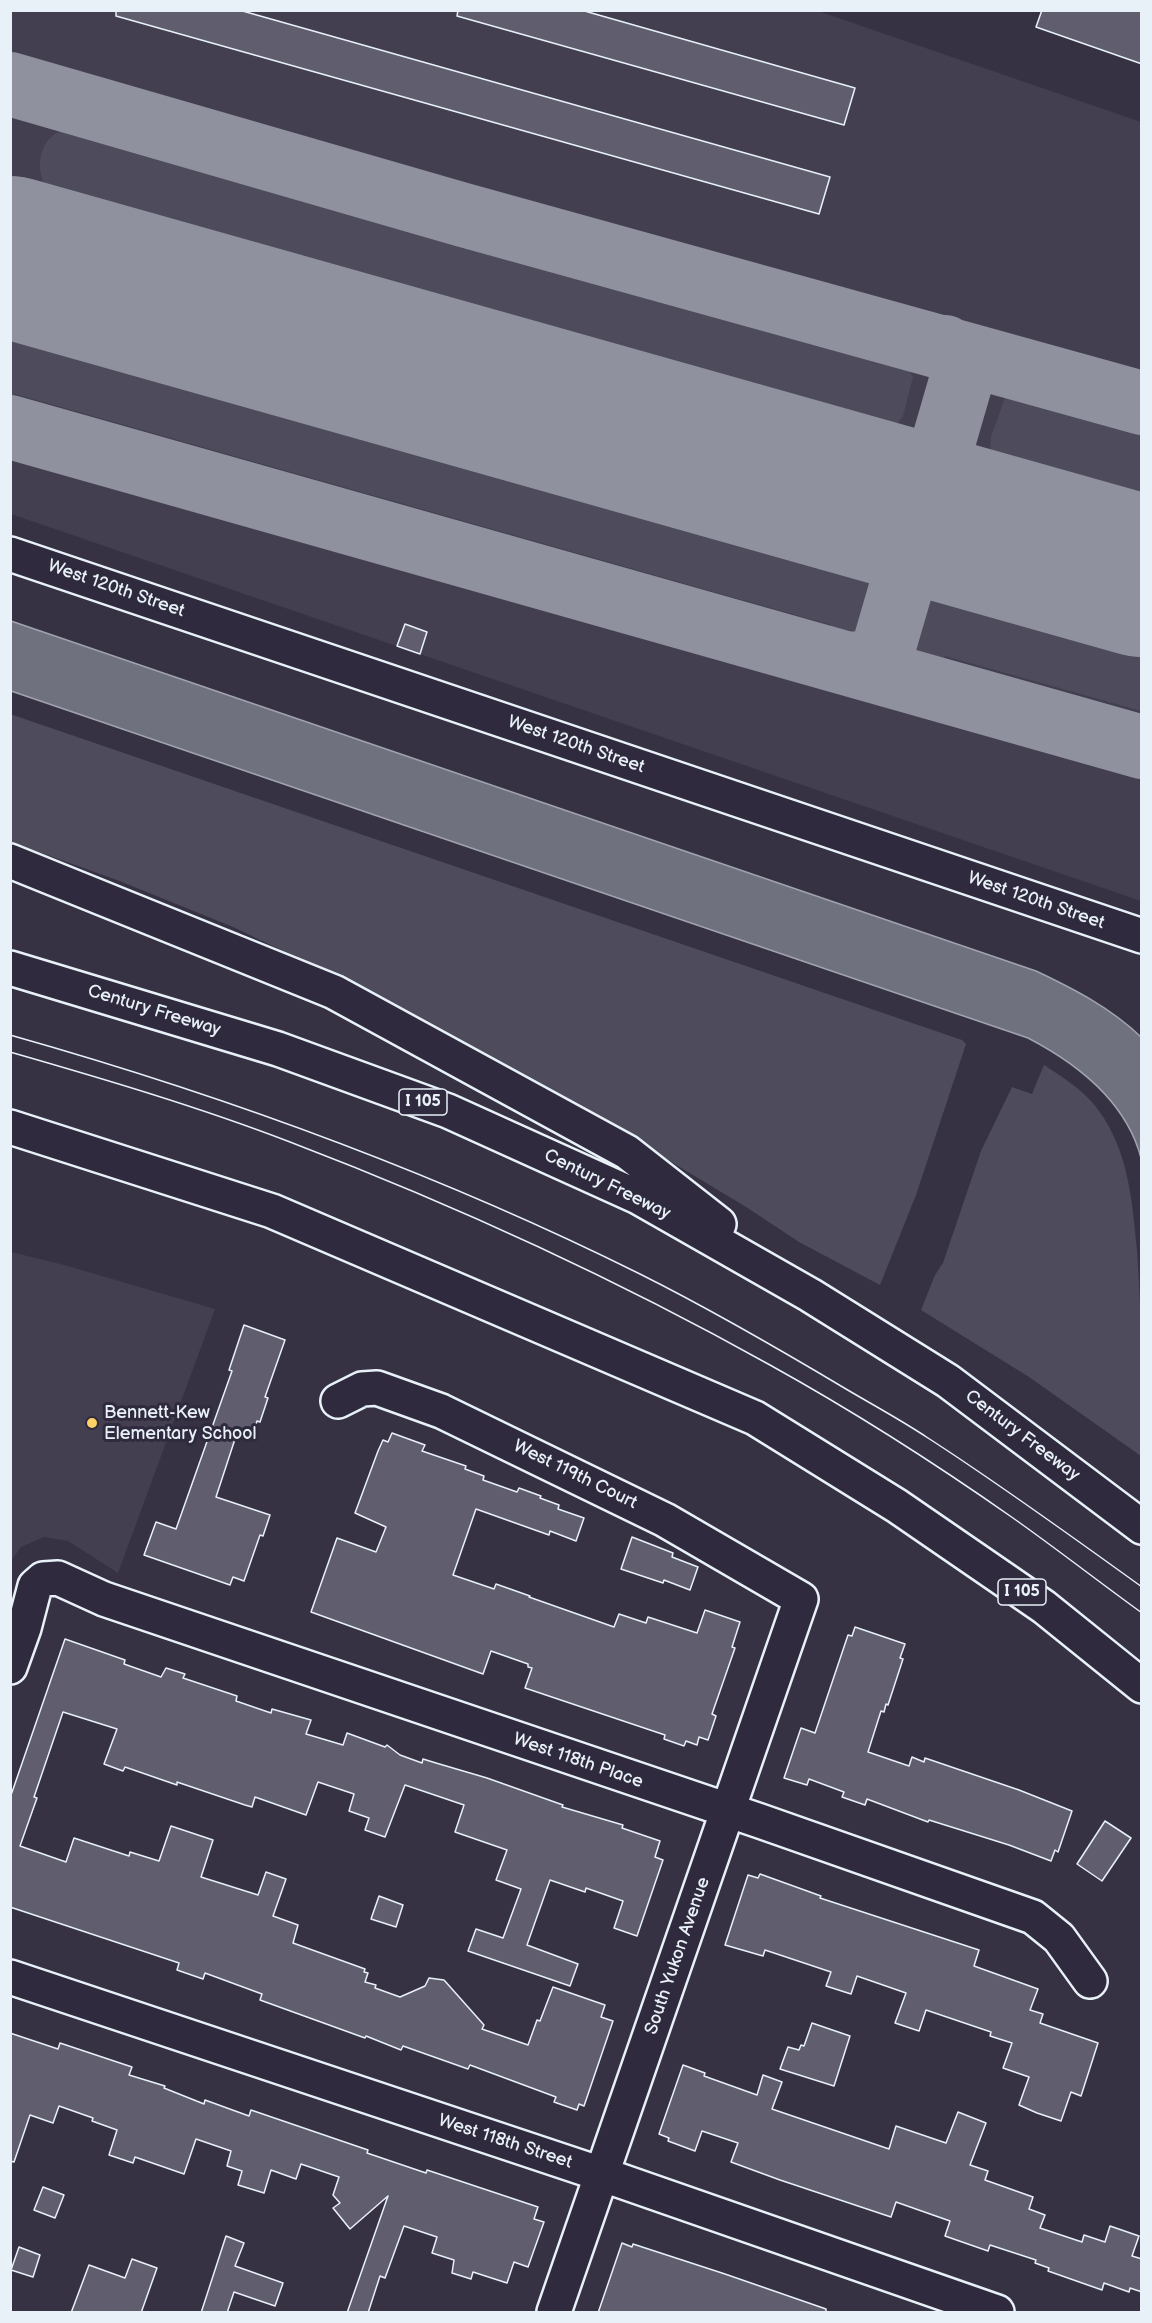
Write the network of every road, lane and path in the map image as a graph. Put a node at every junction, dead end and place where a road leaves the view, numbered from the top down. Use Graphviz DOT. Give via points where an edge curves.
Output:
graph roads {
  1 [pos="10,554"];
  2 [pos="10,861"];
  3 [pos="1142,936"];
  4 [pos="10,968"];
  5 [pos="10,1126"];
  6 [pos="810,1295"];
  7 [pos="338,1401"];
  8 [pos="1142,1527"];
  9 [pos="801,1599"];
  10 [pos="10,1667"];
  11 [pos="1142,1686"];
  12 [pos="729,1811"];
  13 [pos="10,1977"];
  14 [pos="1090,1981"];
  15 [pos="601,2174"];
  16 [pos="554,2313"];
  17 [pos="997,2313"];
  1 -- 3 [label="main road, West 120th Street"];
  2 -- 6 [label="main road" via="344,997 627,1152"];
  4 -- 6 [label="main road, Century Freeway / I 105" via="278,1049 448,1110 638,1197"];
  5 -- 11 [label="main road, I 105" via="272,1211 755,1418 897,1506 1044,1608"];
  6 -- 8 [label="main road, Century Freeway / I 105" via="948,1381"];
  7 -- 9 [label="main road, West 119th Court" via="362,1389 377,1388 441,1411 665,1520"];
  9 -- 12 [label="main road, South Yukon Avenue"];
  10 -- 12 [label="main road, West 118th Place" via="35,1586 43,1579 58,1578 104,1599"];
  12 -- 14 [label="main road, West 118th Place" via="1033,1917 1059,1938"];
  12 -- 15 [label="main road, South Yukon Avenue"];
  13 -- 15 [label="main road, West 118th Street"];
  15 -- 16 [label="main road, South Yukon Avenue"];
  15 -- 17 [label="main road, West 118th Street"];
}
